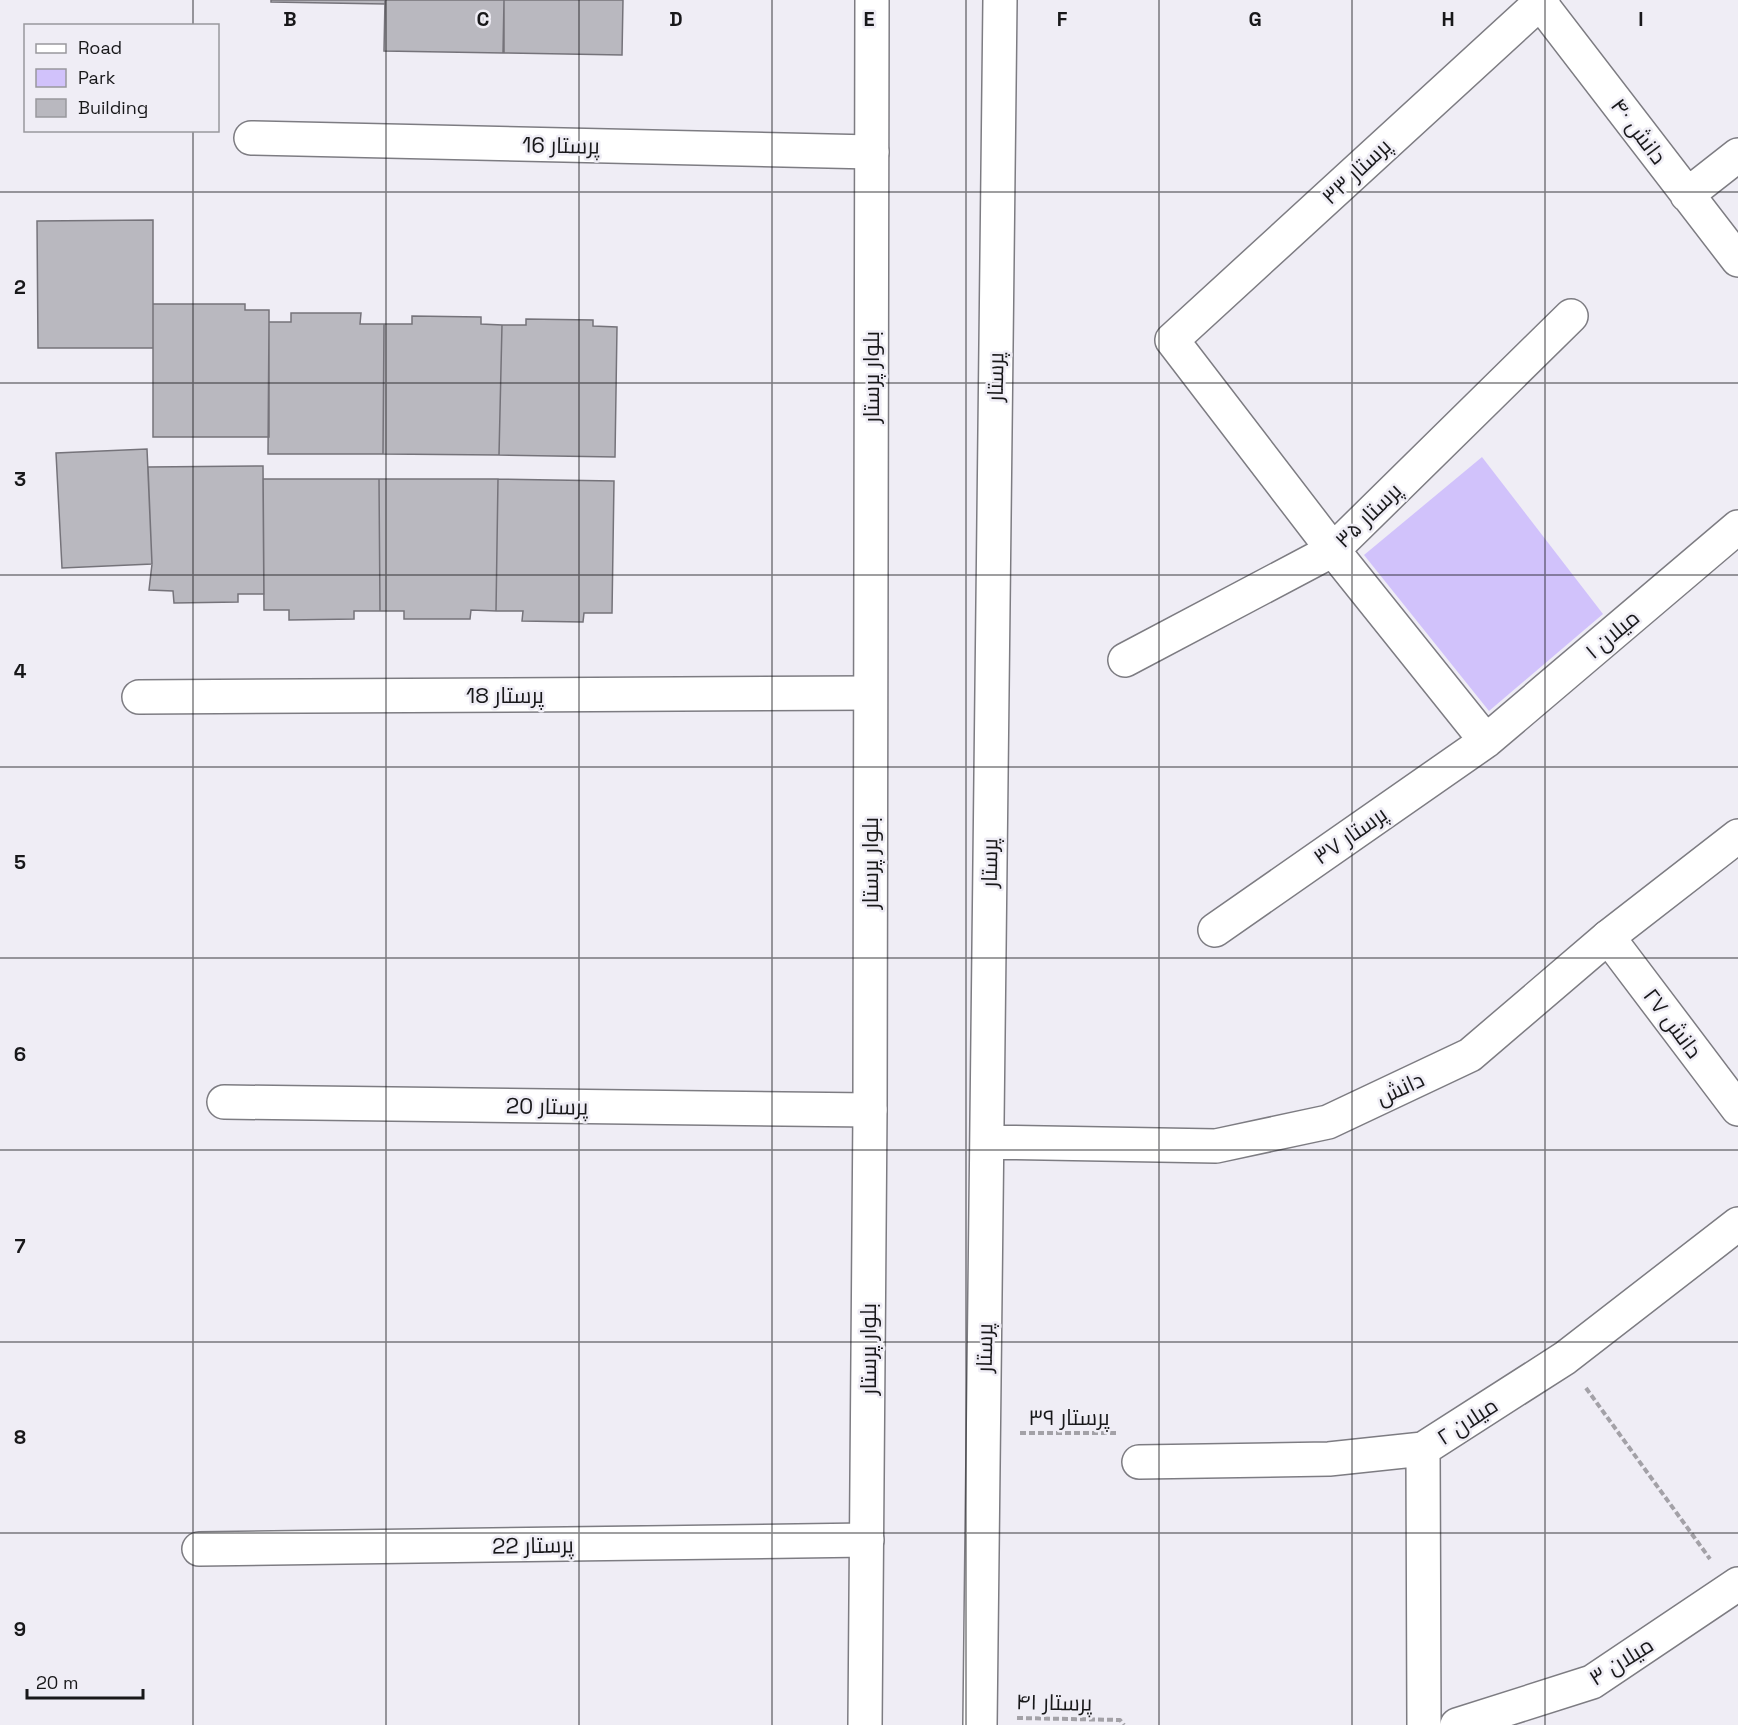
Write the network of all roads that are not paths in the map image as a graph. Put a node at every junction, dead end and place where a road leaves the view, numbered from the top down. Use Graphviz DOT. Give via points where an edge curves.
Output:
graph roads {
  1 [pos="872,0"];
  2 [pos="1000,0"];
  3 [pos="1540,1"];
  4 [pos="251,138"];
  5 [pos="872,152"];
  6 [pos="1738,155"];
  7 [pos="1687,195"];
  8 [pos="1738,260"];
  9 [pos="1571,316"];
  10 [pos="1738,527"];
  11 [pos="1333,550"];
  12 [pos="1125,660"];
  13 [pos="870,693"];
  14 [pos="139,697"];
  15 [pos="1486,741"];
  16 [pos="1738,836"];
  17 [pos="1215,930"];
  18 [pos="1608,937"];
  19 [pos="224,1102"];
  20 [pos="1738,1109"];
  21 [pos="870,1110"];
  22 [pos="987,1142"];
  23 [pos="1738,1224"];
  24 [pos="1423,1449"];
  25 [pos="1139,1462"];
  26 [pos="867,1540"];
  27 [pos="199,1549"];
  28 [pos="1735,1587"];
  29 [pos="980,1721"];
  30 [pos="865,1725"];
  31 [pos="1424,1725"];
  32 [pos="1457,1725"];
  1 -- 5 [label="street, بلوار پرستار"];
  2 -- 22 [label="street, پرستار"];
  3 -- 7 [label="street, دانش ۴۰"];
  3 -- 11 [label="street, پرستار ۳۳" via="1172,340"];
  4 -- 5 [label="street, پرستار 16"];
  5 -- 13 [label="street, بلوار پرستار"];
  6 -- 7 [label="street"];
  7 -- 8 [label="street, دانش ۴۰"];
  9 -- 11 [label="street, پرستار ۳۵"];
  10 -- 15 [label="street, میلان ۱"];
  11 -- 12 [label="street, پرستار ۳۵"];
  11 -- 15 [label="street"];
  13 -- 14 [label="street, پرستار 18"];
  13 -- 21 [label="street, بلوار پرستار"];
  15 -- 17 [label="street, پرستار ۳۷"];
  16 -- 18 [label="street, دانش"];
  18 -- 20 [label="street, دانش ۲۷"];
  18 -- 22 [label="street, دانش" via="1470,1055 1328,1122 1216,1146"];
  19 -- 21 [label="street, پرستار 20"];
  21 -- 26 [label="street, بلوار پرستار"];
  22 -- 29 [label="street, پرستار"];
  23 -- 24 [label="street, میلان ۲" via="1564,1358"];
  24 -- 25 [label="street, میلان ۲" via="1329,1459"];
  24 -- 31 [label="street"];
  26 -- 27 [label="street, پرستار 22"];
  26 -- 30 [label="street, بلوار پرستار"];
  28 -- 32 [label="street, میلان ۳" via="1592,1682"];
}
